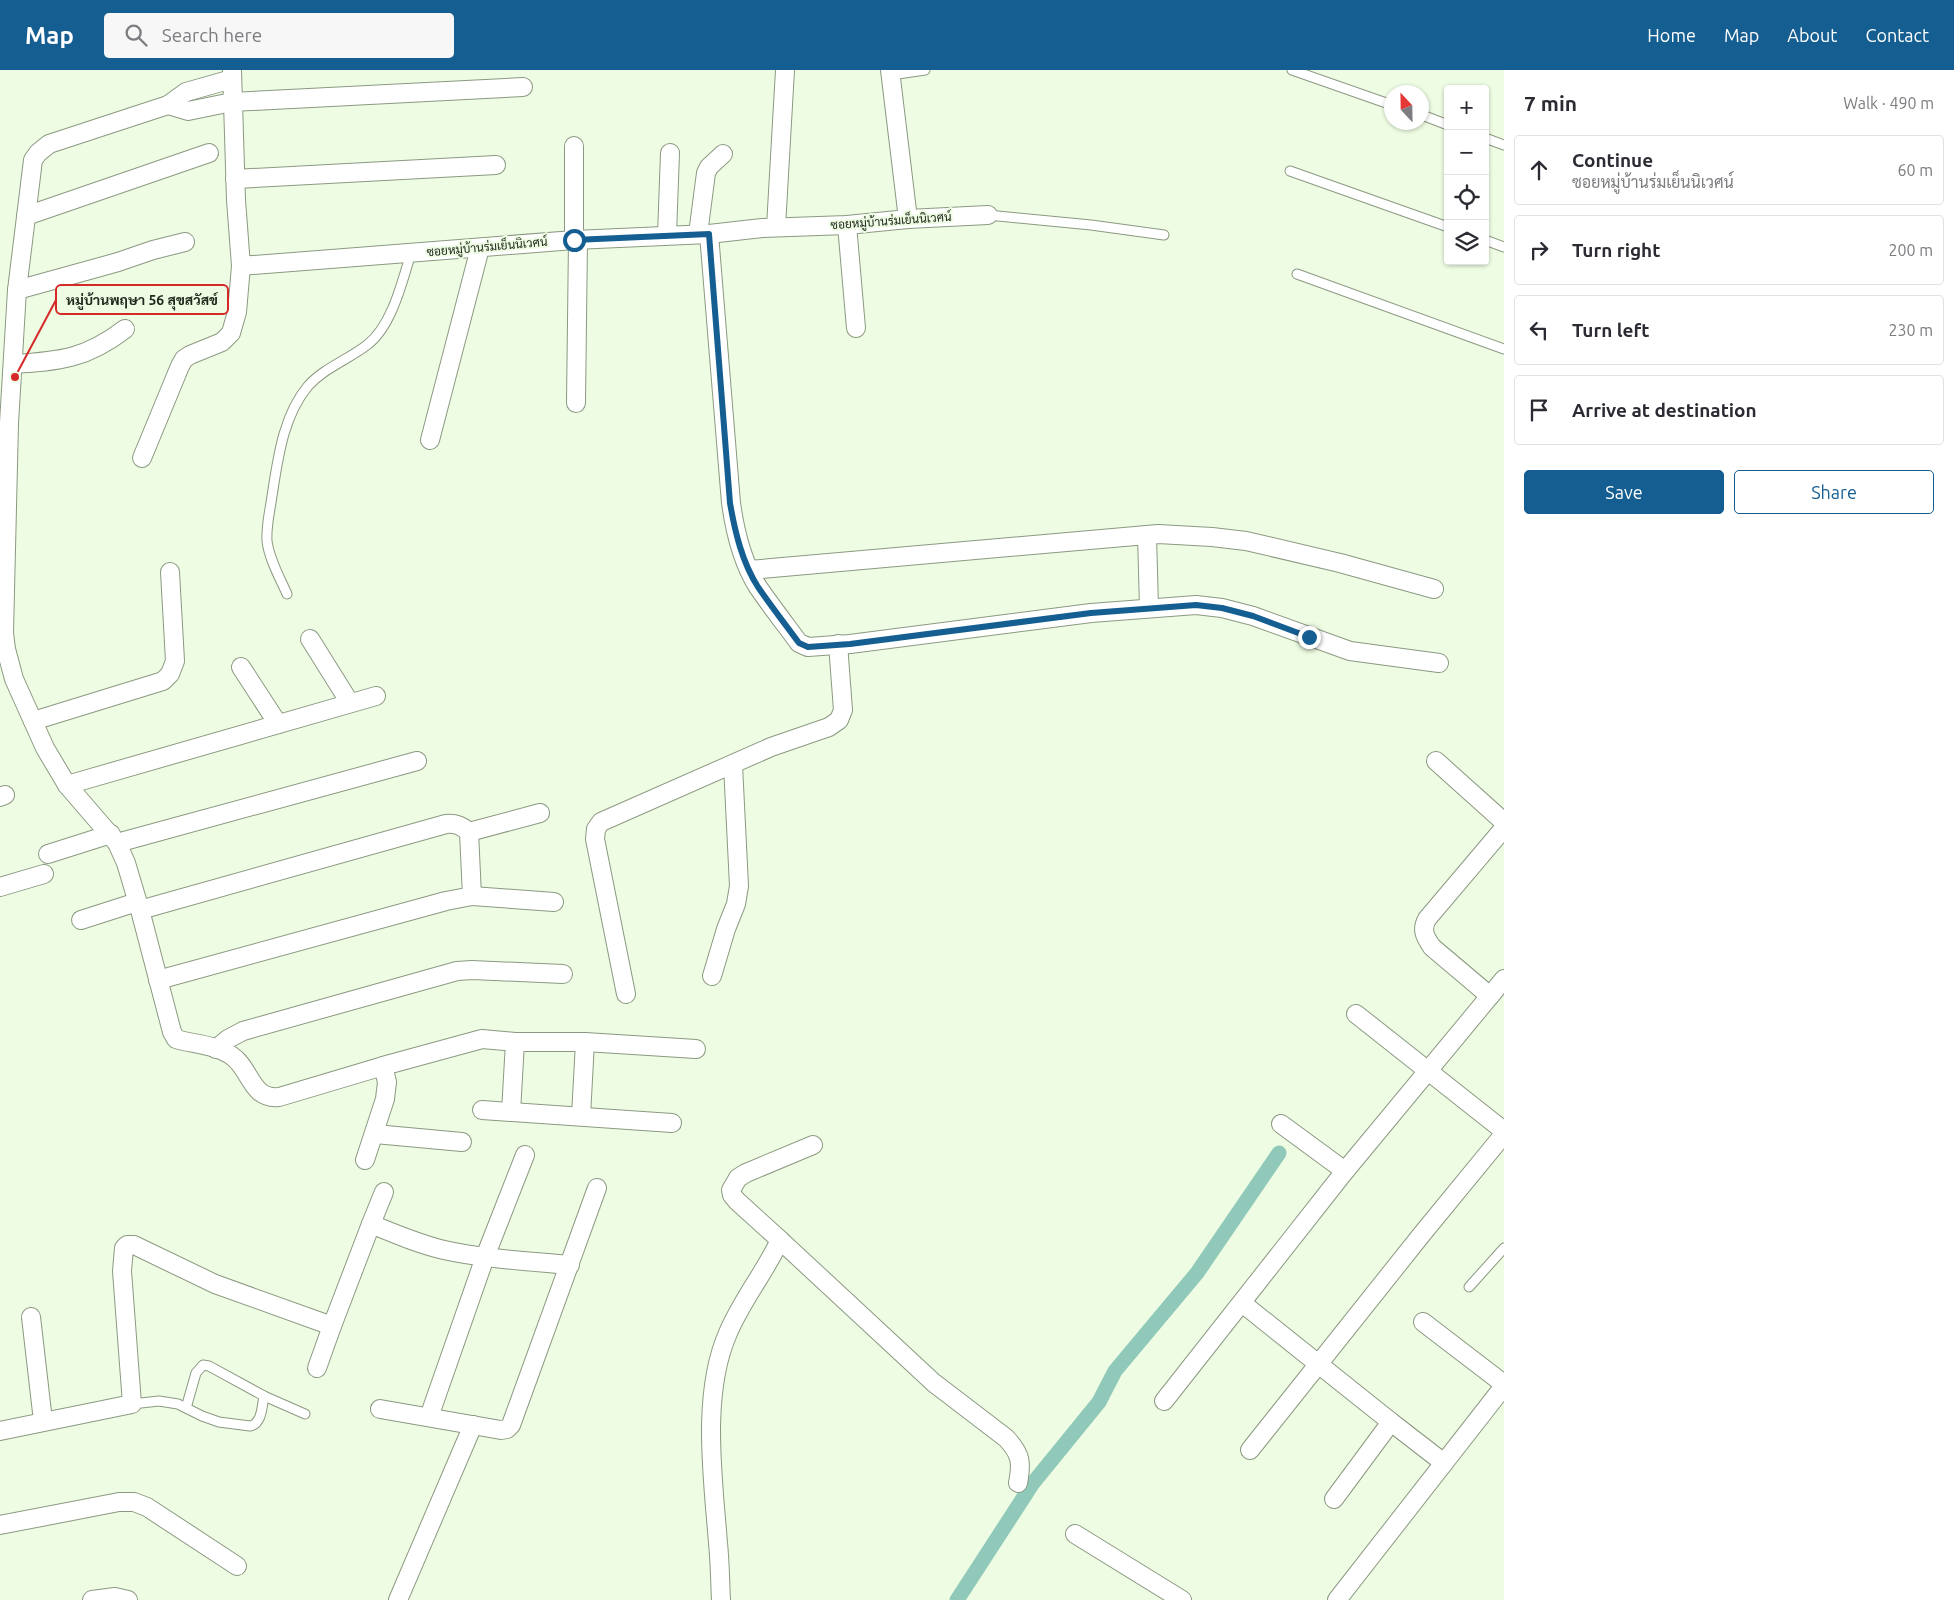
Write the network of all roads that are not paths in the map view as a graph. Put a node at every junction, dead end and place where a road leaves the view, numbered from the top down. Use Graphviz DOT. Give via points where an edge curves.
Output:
graph roads {
  1 [pos="785,70"];
  2 [pos="925,70"];
  3 [pos="1292,70"];
  4 [pos="891,73"];
  5 [pos="232,74"];
  6 [pos="523,87"];
  7 [pos="232,102"];
  8 [pos="1384,102"];
  9 [pos="168,105"];
  10 [pos="1429,118"];
  11 [pos="1444,124"];
  12 [pos="1489,139"];
  13 [pos="1504,144"];
  14 [pos="574,146"];
  15 [pos="209,153"];
  16 [pos="670,153"];
  17 [pos="724,154"];
  18 [pos="496,165"];
  19 [pos="1290,170"];
  20 [pos="235,179"];
  21 [pos="988,215"];
  22 [pos="26,216"];
  23 [pos="908,219"];
  24 [pos="847,225"];
  25 [pos="1444,226"];
  26 [pos="776,228"];
  27 [pos="704,234"];
  28 [pos="667,235"];
  29 [pos="1164,235"];
  30 [pos="576,240"];
  31 [pos="1489,241"];
  32 [pos="186,242"];
  33 [pos="1504,247"];
  34 [pos="480,248"];
  35 [pos="411,254"];
  36 [pos="241,266"];
  37 [pos="1297,274"];
  38 [pos="17,290"];
  39 [pos="856,328"];
  40 [pos="125,329"];
  41 [pos="1504,349"];
  42 [pos="13,364"];
  43 [pos="576,404"];
  44 [pos="430,440"];
  45 [pos="142,458"];
  46 [pos="1147,535"];
  47 [pos="749,570"];
  48 [pos="170,572"];
  49 [pos="1434,589"];
  50 [pos="287,594"];
  51 [pos="1150,608"];
  52 [pos="310,639"];
  53 [pos="838,644"];
  54 [pos="1439,663"];
  55 [pos="241,667"];
  56 [pos="376,696"];
  57 [pos="350,703"];
  58 [pos="32,721"];
  59 [pos="278,724"];
  60 [pos="417,761"];
  61 [pos="1436,761"];
  62 [pos="733,765"];
  63 [pos="67,785"];
  64 [pos="540,813"];
  65 [pos="1504,822"];
  66 [pos="1504,828"];
  67 [pos="469,832"];
  68 [pos="114,838"];
  69 [pos="48,854"];
  70 [pos="44,874"];
  71 [pos="0,887"];
  72 [pos="472,896"];
  73 [pos="554,902"];
  74 [pos="138,906"];
  75 [pos="81,920"];
  76 [pos="563,974"];
  77 [pos="712,976"];
  78 [pos="1504,979"];
  79 [pos="158,980"];
  80 [pos="626,994"];
  81 [pos="1490,996"];
  82 [pos="1356,1014"];
  83 [pos="515,1042"];
  84 [pos="585,1042"];
  85 [pos="216,1049"];
  86 [pos="696,1049"];
  87 [pos="383,1066"];
  88 [pos="1428,1069"];
  89 [pos="482,1110"];
  90 [pos="511,1112"];
  91 [pos="581,1116"];
  92 [pos="672,1123"];
  93 [pos="1281,1124"];
  94 [pos="1504,1133"];
  95 [pos="375,1134"];
  96 [pos="462,1142"];
  97 [pos="813,1145"];
  98 [pos="525,1156"];
  99 [pos="365,1160"];
  100 [pos="1346,1171"];
  101 [pos="597,1188"];
  102 [pos="384,1192"];
  103 [pos="371,1224"];
  104 [pos="780,1240"];
  105 [pos="1504,1248"];
  106 [pos="485,1257"];
  107 [pos="570,1266"];
  108 [pos="1469,1287"];
  109 [pos="1242,1303"];
  110 [pos="31,1317"];
  111 [pos="1423,1322"];
  112 [pos="332,1326"];
  113 [pos="1318,1363"];
  114 [pos="317,1368"];
  115 [pos="1504,1385"];
  116 [pos="264,1396"];
  117 [pos="1164,1401"];
  118 [pos="132,1404"];
  119 [pos="186,1408"];
  120 [pos="380,1409"];
  121 [pos="305,1414"];
  122 [pos="428,1417"];
  123 [pos="43,1421"];
  124 [pos="1391,1422"];
  125 [pos="473,1425"];
  126 [pos="0,1431"];
  127 [pos="1250,1450"];
  128 [pos="1444,1462"];
  129 [pos="1018,1483"];
  130 [pos="1334,1499"];
  131 [pos="0,1525"];
  132 [pos="1075,1534"];
  133 [pos="237,1566"];
  134 [pos="92,1600"];
  135 [pos="128,1600"];
  136 [pos="398,1600"];
  137 [pos="720,1600"];
  138 [pos="1182,1600"];
  139 [pos="1337,1600"];
  1 -- 26 [label="street"];
  2 -- 4 [label="lane"];
  3 -- 8 [label="lane"];
  4 -- 23 [label="street"];
  5 -- 7 [label="street"];
  5 -- 9 [label="street" via="186,92"];
  6 -- 7 [label="street"];
  7 -- 9 [label="street" via="188,111"];
  7 -- 20 [label="street"];
  9 -- 22 [label="street" via="49,144 33,160"];
  10 -- 11 [label="lane"];
  12 -- 13 [label="lane"];
  14 -- 30 [label="street"];
  15 -- 22 [label="street"];
  16 -- 28 [label="street"];
  17 -- 27 [label="street" via="706,172"];
  18 -- 20 [label="street"];
  19 -- 25 [label="lane"];
  20 -- 36 [label="street"];
  21 -- 23 [label="street, ซอยหมู่บ้านร่มเย็นนิเวศน์"];
  21 -- 29 [label="lane"];
  22 -- 38 [label="street"];
  23 -- 24 [label="street, ซอยหมู่บ้านร่มเย็นนิเวศน์"];
  24 -- 26 [label="street, ซอยหมู่บ้านร่มเย็นนิเวศน์"];
  24 -- 39 [label="street"];
  26 -- 27 [label="street, ซอยหมู่บ้านร่มเย็นนิเวศน์"];
  27 -- 28 [label="street, ซอยหมู่บ้านร่มเย็นนิเวศน์"];
  27 -- 47 [label="street" via="730,503"];
  28 -- 30 [label="street, ซอยหมู่บ้านร่มเย็นนิเวศน์"];
  30 -- 34 [label="street, ซอยหมู่บ้านร่มเย็นนิเวศน์"];
  30 -- 43 [label="street"];
  31 -- 33 [label="lane"];
  32 -- 38 [label="street"];
  34 -- 35 [label="street, ซอยหมู่บ้านร่มเย็นนิเวศน์"];
  34 -- 44 [label="street"];
  35 -- 36 [label="street, ซอยหมู่บ้านร่มเย็นนิเวศน์"];
  35 -- 50 [label="lane" via="395,302 370,343 325,371 309,385 294,407 276,468 267,542"];
  36 -- 45 [label="street" via="237,312 231,333 222,342 184,359"];
  37 -- 41 [label="lane"];
  38 -- 42 [label="street"];
  40 -- 42 [label="street" via="108,342 74,358"];
  42 -- 58 [label="street" via="4,633 10,664"];
  46 -- 47 [label="street"];
  46 -- 49 [label="street" via="1246,541"];
  46 -- 51 [label="street"];
  47 -- 53 [label="street" via="799,643 808,647"];
  48 -- 58 [label="street" via="175,661 170,674 163,681"];
  51 -- 53 [label="street"];
  51 -- 54 [label="street" via="1196,605 1222,608 1350,651"];
  52 -- 57 [label="street"];
  53 -- 62 [label="street" via="843,710 840,720"];
  55 -- 59 [label="street"];
  56 -- 57 [label="street"];
  57 -- 59 [label="street"];
  58 -- 63 [label="street"];
  59 -- 63 [label="street"];
  60 -- 68 [label="street"];
  61 -- 65 [label="street"];
  62 -- 77 [label="street" via="739,886"];
  62 -- 80 [label="street" via="610,816 596,829 595,840"];
  63 -- 68 [label="street"];
  64 -- 67 [label="street"];
  66 -- 81 [label="street" via="1427,919 1424,931 1432,947"];
  67 -- 72 [label="street"];
  67 -- 74 [label="street" via="462,826 446,824"];
  68 -- 69 [label="street"];
  68 -- 74 [label="street" via="126,863"];
  70 -- 71 [label="street"];
  72 -- 73 [label="street"];
  72 -- 79 [label="street"];
  74 -- 75 [label="street"];
  74 -- 79 [label="street"];
  76 -- 85 [label="street" via="457,971 243,1031"];
  78 -- 81 [label="street"];
  79 -- 85 [label="street" via="176,1039"];
  81 -- 88 [label="street"];
  82 -- 88 [label="street"];
  83 -- 84 [label="street"];
  83 -- 87 [label="street" via="482,1039"];
  83 -- 90 [label="street"];
  84 -- 86 [label="street"];
  84 -- 91 [label="street"];
  85 -- 87 [label="street" via="232,1056 263,1095 270,1098"];
  87 -- 95 [label="street" via="387,1082 385,1099"];
  88 -- 94 [label="street"];
  88 -- 100 [label="street"];
  89 -- 90 [label="street"];
  90 -- 91 [label="street"];
  91 -- 92 [label="street"];
  93 -- 100 [label="street"];
  94 -- 113 [label="street"];
  95 -- 96 [label="street"];
  95 -- 99 [label="street"];
  97 -- 104 [label="street" via="746,1173 738,1178 731,1190 732,1195"];
  98 -- 106 [label="street"];
  100 -- 109 [label="street"];
  101 -- 107 [label="street"];
  102 -- 103 [label="street"];
  103 -- 106 [label="street" via="418,1243"];
  103 -- 112 [label="street"];
  104 -- 129 [label="street" via="934,1383 1006,1438 1019,1456"];
  104 -- 137 [label="street" via="728,1332 714,1382 711,1455"];
  105 -- 108 [label="lane"];
  106 -- 107 [label="street"];
  106 -- 122 [label="street"];
  107 -- 125 [label="street" via="511,1425 501,1430"];
  109 -- 113 [label="street"];
  109 -- 117 [label="street"];
  110 -- 123 [label="street"];
  111 -- 115 [label="street"];
  112 -- 114 [label="street"];
  112 -- 118 [label="street" via="215,1284 128,1245 124,1248 122,1272"];
  113 -- 124 [label="street"];
  113 -- 127 [label="street"];
  115 -- 128 [label="street"];
  116 -- 119 [label="lane" via="258,1422 250,1426 219,1422"];
  116 -- 119 [label="lane" via="203,1365 196,1373"];
  116 -- 121 [label="lane"];
  118 -- 119 [label="lane" via="159,1401"];
  118 -- 123 [label="street"];
  120 -- 122 [label="street"];
  122 -- 125 [label="street"];
  123 -- 126 [label="street"];
  124 -- 128 [label="street"];
  124 -- 130 [label="street"];
  125 -- 136 [label="street"];
  128 -- 139 [label="street"];
  131 -- 133 [label="street" via="119,1502 134,1502 147,1507"];
  132 -- 138 [label="street"];
  134 -- 135 [label="street" via="115,1597"];
}
